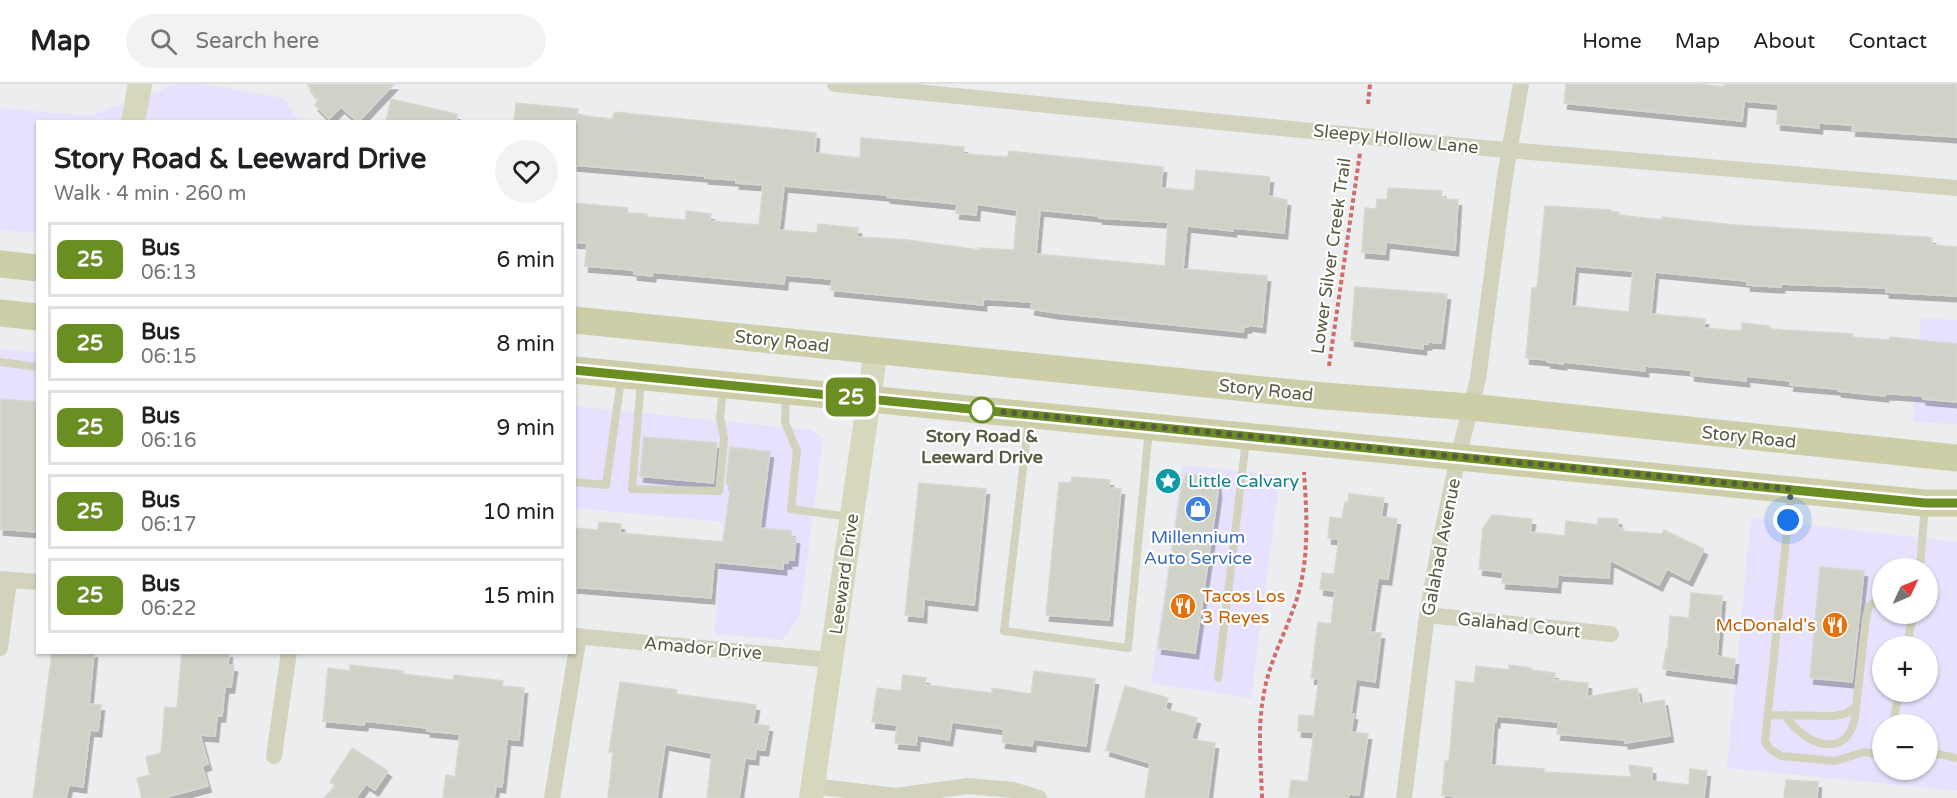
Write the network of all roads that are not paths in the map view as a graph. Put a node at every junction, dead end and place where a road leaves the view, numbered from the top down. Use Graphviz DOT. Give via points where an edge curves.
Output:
graph roads {
  1 [pos="140,84"];
  2 [pos="835,84"];
  3 [pos="1521,84"];
  4 [pos="133,120"];
  5 [pos="1510,150"];
  6 [pos="1957,188"];
  7 [pos="0,264"];
  8 [pos="36,268"];
  9 [pos="1,315"];
  10 [pos="36,317"];
  11 [pos="576,320"];
  12 [pos="876,350"];
  13 [pos="0,362"];
  14 [pos="36,367"];
  15 [pos="576,370"];
  16 [pos="631,375"];
  17 [pos="723,385"];
  18 [pos="787,391"];
  19 [pos="869,399"];
  20 [pos="1470,407"];
  21 [pos="1030,414"];
  22 [pos="1149,426"];
  23 [pos="1246,436"];
  24 [pos="1458,457"];
  25 [pos="1957,458"];
  26 [pos="576,482"];
  27 [pos="1791,489"];
  28 [pos="1925,503"];
  29 [pos="1957,503"];
  30 [pos="852,517"];
  31 [pos="1921,558"];
  32 [pos="5,580"];
  33 [pos="36,582"];
  34 [pos="1872,604"];
  35 [pos="1427,615"];
  36 [pos="1611,634"];
  37 [pos="577,636"];
  38 [pos="0,648"];
  39 [pos="289,654"];
  40 [pos="574,654"];
  41 [pos="832,660"];
  42 [pos="1218,678"];
  43 [pos="1856,707"];
  44 [pos="1768,715"];
  45 [pos="1785,715"];
  46 [pos="1872,753"];
  47 [pos="1938,755"];
  48 [pos="274,756"];
  49 [pos="1957,758"];
  50 [pos="812,792"];
  51 [pos="552,798"];
  52 [pos="1039,798"];
  53 [pos="1404,798"];
  1 -- 4 [label="street"];
  2 -- 5 [label="street, Sleepy Hollow Lane"];
  3 -- 5 [label="street, Galahad Avenue"];
  5 -- 6 [label="street, Sleepy Hollow Lane"];
  5 -- 20 [label="street, Galahad Avenue" via="1478,379"];
  7 -- 8 [label="main road"];
  9 -- 10 [label="main road"];
  11 -- 12 [label="main road, Story Road"];
  12 -- 19 [label="street, Leeward Drive"];
  12 -- 20 [label="main road, Story Road"];
  13 -- 14 [label="lane"];
  15 -- 16 [label="main road"];
  16 -- 17 [label="main road"];
  16 -- 17 [label="lane" via="632,489 719,491"];
  16 -- 26 [label="lane" via="606,484"];
  17 -- 18 [label="main road"];
  18 -- 19 [label="main road"];
  18 -- 30 [label="lane" via="785,422 797,451 791,509"];
  19 -- 21 [label="main road"];
  19 -- 30 [label="street, Leeward Drive"];
  20 -- 24 [label="street, Galahad Avenue"];
  20 -- 25 [label="main road, Story Road"];
  21 -- 22 [label="main road"];
  21 -- 22 [label="lane" via="1004,631 1128,648"];
  22 -- 23 [label="main road"];
  23 -- 24 [label="main road"];
  23 -- 42 [label="lane"];
  24 -- 27 [label="main road"];
  24 -- 35 [label="street, Galahad Avenue"];
  27 -- 28 [label="main road"];
  27 -- 44 [label="lane"];
  28 -- 29 [label="main road"];
  28 -- 31 [label="lane"];
  30 -- 41 [label="street, Leeward Drive"];
  32 -- 33 [label="street"];
  32 -- 38 [label="street"];
  34 -- 43 [label="lane" via="1866,618"];
  35 -- 36 [label="street, Galahad Court"];
  35 -- 53 [label="street, Galahad Avenue"];
  37 -- 41 [label="street, Amador Drive"];
  39 -- 48 [label="street"];
  40 -- 51 [label="street"];
  41 -- 50 [label="street, Leeward Drive"];
  43 -- 45 [label="lane" via="1834,716"];
  43 -- 45 [label="lane" via="1850,733 1836,744 1823,745 1806,738"];
  44 -- 45 [label="lane"];
  44 -- 46 [label="lane" via="1765,742 1781,756 1835,761"];
  47 -- 49 [label="lane"];
  50 -- 52 [label="street" via="896,796 968,786 1012,790"];
}
